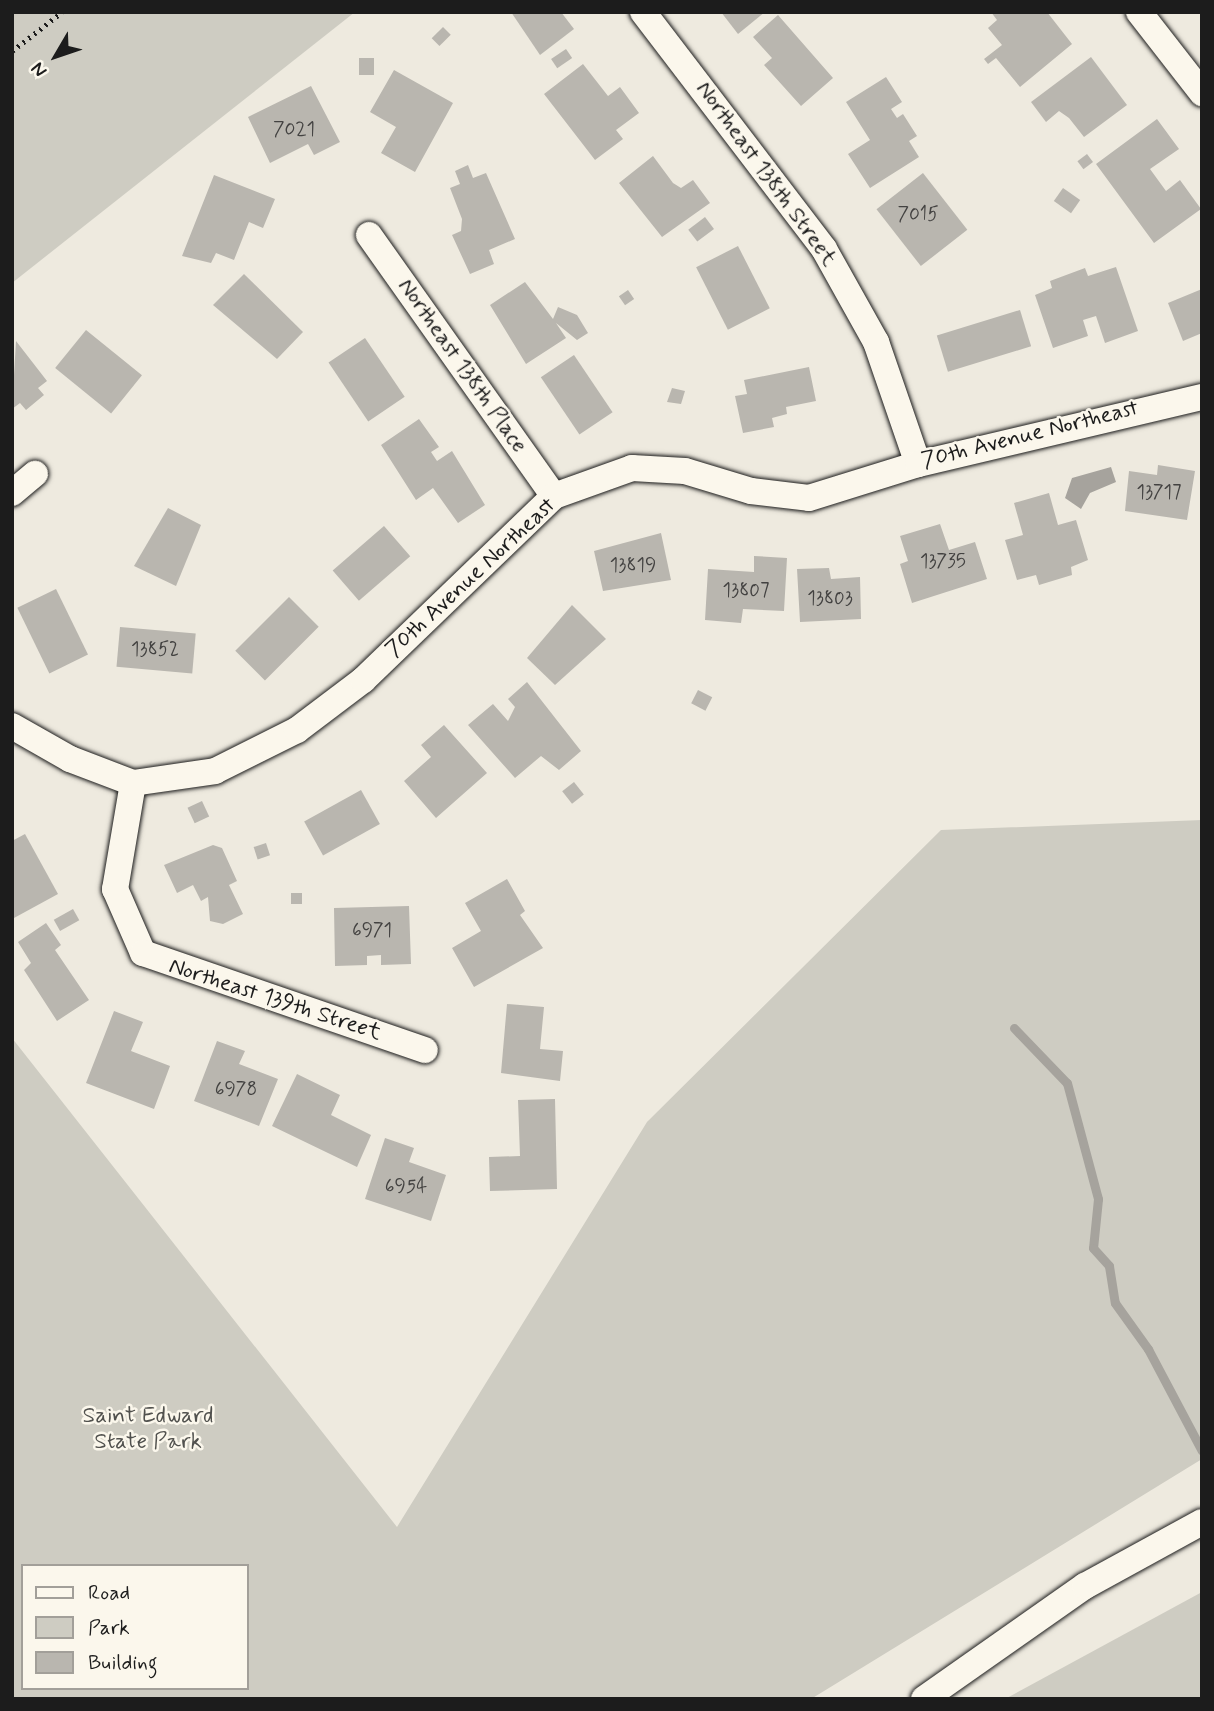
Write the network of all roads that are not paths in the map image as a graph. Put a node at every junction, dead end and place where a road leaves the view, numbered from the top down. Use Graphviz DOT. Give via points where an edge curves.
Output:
graph roads {
  1 [pos="643,12"];
  2 [pos="1139,12"];
  3 [pos="1202,93"];
  4 [pos="369,235"];
  5 [pos="1202,397"];
  6 [pos="918,464"];
  7 [pos="35,474"];
  8 [pos="12,493"];
  9 [pos="554,496"];
  10 [pos="12,726"];
  11 [pos="133,783"];
  12 [pos="425,1050"];
  13 [pos="1202,1522"];
  14 [pos="924,1699"];
  1 -- 6 [label="street, Northeast 138th Street" via="824,249 876,342"];
  2 -- 3 [label="street"];
  4 -- 9 [label="street, Northeast 138th Place"];
  5 -- 6 [label="street, 70th Avenue Northeast"];
  6 -- 9 [label="street, 70th Avenue Northeast" via="809,498 751,491 685,471 632,468"];
  7 -- 8 [label="street"];
  9 -- 11 [label="street, 70th Avenue Northeast" via="363,680 297,730 215,771"];
  10 -- 11 [label="street" via="70,759"];
  11 -- 12 [label="street, Northeast 139th Street" via="114,889 143,953"];
  13 -- 14 [label="street" via="1085,1586"];
}
